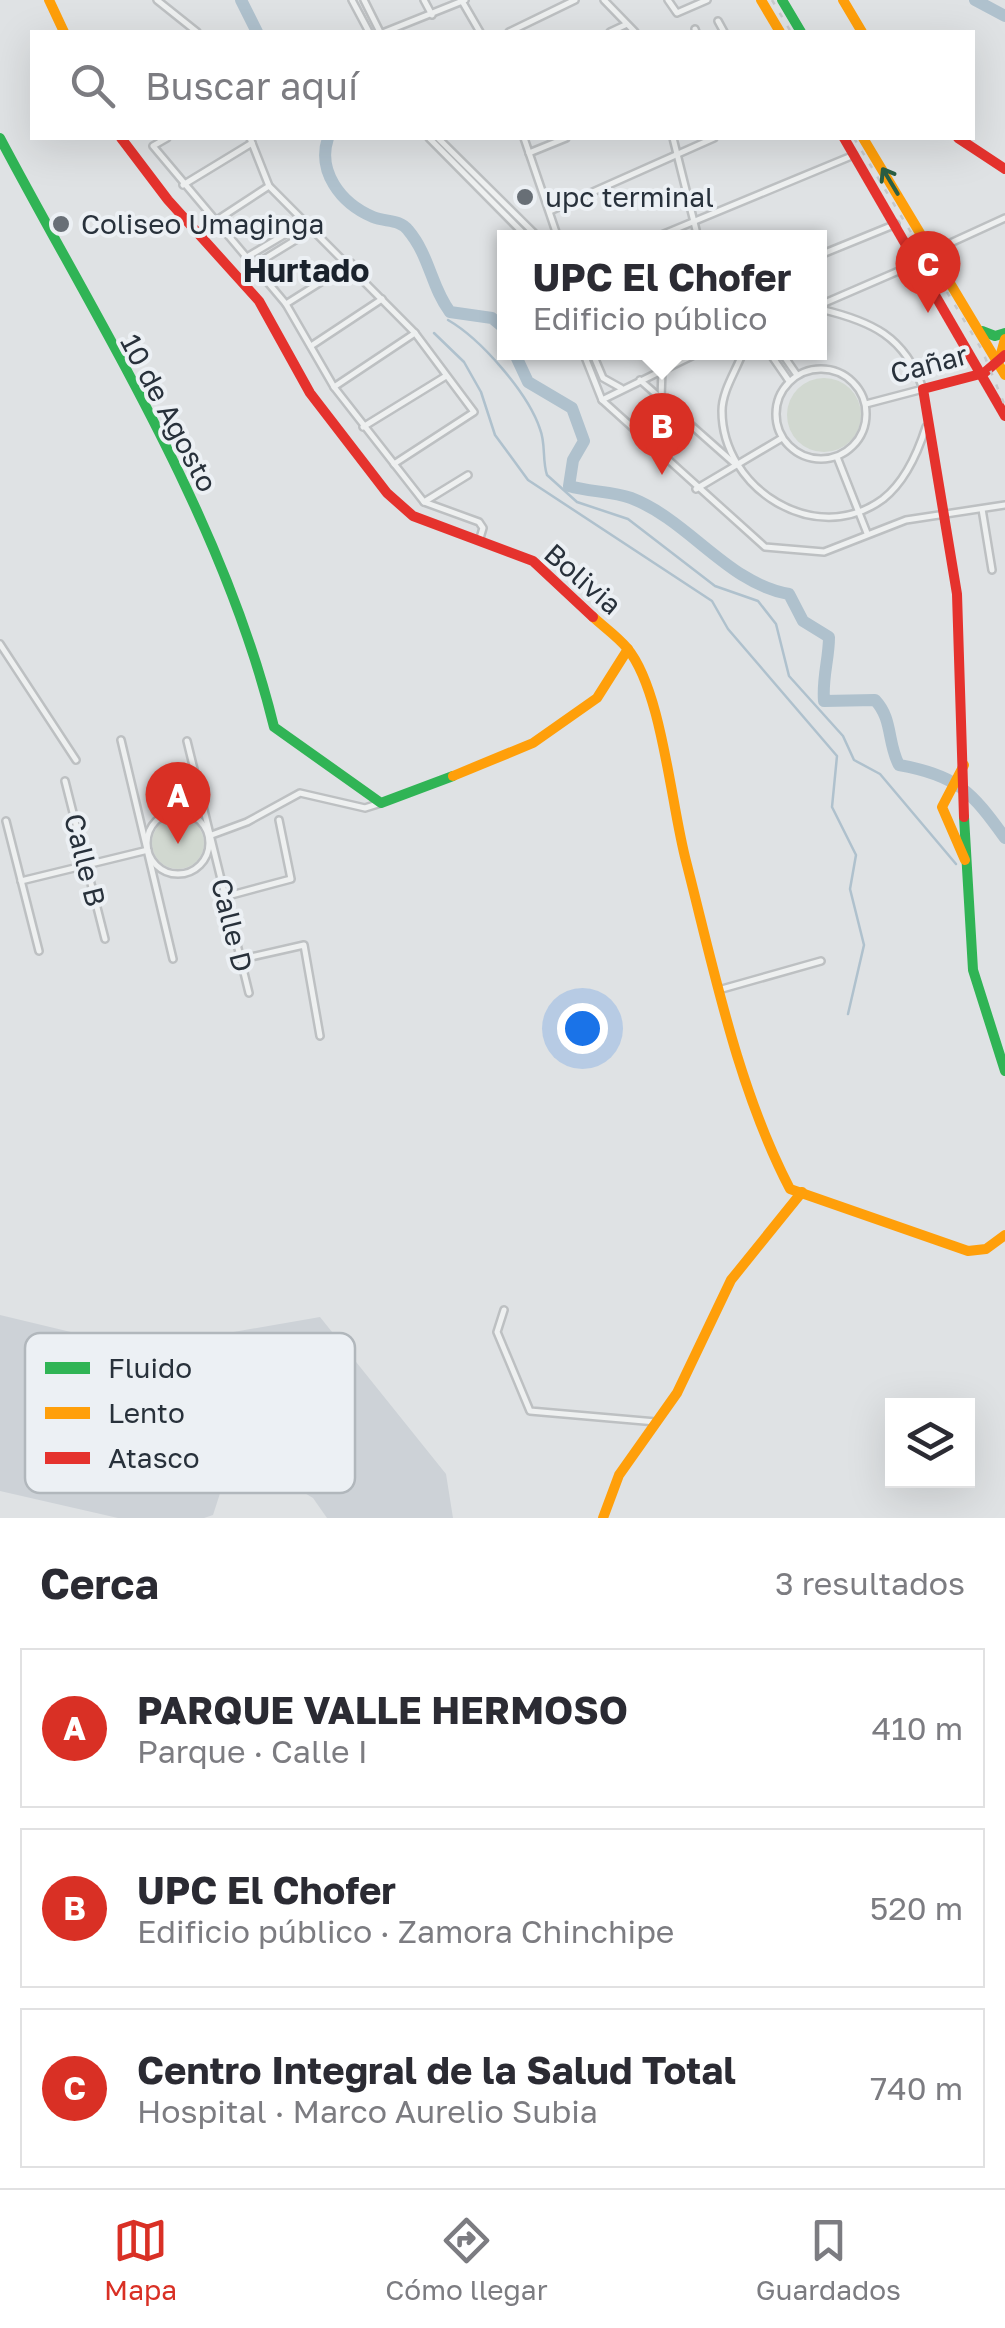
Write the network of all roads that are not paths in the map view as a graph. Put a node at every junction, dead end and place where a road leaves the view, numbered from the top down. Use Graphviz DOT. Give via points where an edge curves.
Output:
graph roads {
  1 [pos="48,0"];
  2 [pos="157,0"];
  3 [pos="352,0"];
  4 [pos="364,0"];
  5 [pos="424,0"];
  6 [pos="464,0"];
  7 [pos="575,0"];
  8 [pos="604,0"];
  9 [pos="668,0"];
  10 [pos="707,0"];
  11 [pos="761,0"];
  12 [pos="782,0"];
  13 [pos="843,0"];
  14 [pos="432,14"];
  15 [pos="718,21"];
  16 [pos="626,24"];
  17 [pos="63,30"];
  18 [pos="194,30"];
  19 [pos="368,30"];
  20 [pos="381,30"];
  21 [pos="388,30"];
  22 [pos="479,30"];
  23 [pos="514,30"];
  24 [pos="614,30"];
  25 [pos="633,30"];
  26 [pos="723,30"];
  27 [pos="779,30"];
  28 [pos="801,30"];
  29 [pos="861,30"];
  30 [pos="0,138"];
  31 [pos="122,140"];
  32 [pos="164,140"];
  33 [pos="251,140"];
  34 [pos="431,140"];
  35 [pos="440,140"];
  36 [pos="525,140"];
  37 [pos="561,140"];
  38 [pos="673,140"];
  39 [pos="709,140"];
  40 [pos="845,140"];
  41 [pos="864,140"];
  42 [pos="961,140"];
  43 [pos="677,153"];
  44 [pos="529,154"];
  45 [pos="854,155"];
  46 [pos="1005,169"];
  47 [pos="183,185"];
  48 [pos="269,186"];
  49 [pos="550,210"];
  50 [pos="693,218"];
  51 [pos="1005,218"];
  52 [pos="214,222"];
  53 [pos="304,222"];
  54 [pos="896,224"];
  55 [pos="520,230"];
  56 [pos="531,230"];
  57 [pos="556,230"];
  58 [pos="670,230"];
  59 [pos="696,230"];
  60 [pos="311,231"];
  61 [pos="278,238"];
  62 [pos="284,247"];
  63 [pos="827,251"];
  64 [pos="933,251"];
  65 [pos="246,258"];
  66 [pos="350,262"];
  67 [pos="917,263"];
  68 [pos="253,266"];
  69 [pos="382,299"];
  70 [pos="286,304"];
  71 [pos="827,304"];
  72 [pos="827,309"];
  73 [pos="980,330"];
  74 [pos="416,332"];
  75 [pos="1005,336"];
  76 [pos="311,346"];
  77 [pos="589,360"];
  78 [pos="591,360"];
  79 [pos="682,360"];
  80 [pos="740,360"];
  81 [pos="775,360"];
  82 [pos="786,360"];
  83 [pos="1003,361"];
  84 [pos="662,369"];
  85 [pos="984,373"];
  86 [pos="446,375"];
  87 [pos="1005,375"];
  88 [pos="797,376"];
  89 [pos="640,380"];
  90 [pos="789,382"];
  91 [pos="334,387"];
  92 [pos="621,388"];
  93 [pos="923,388"];
  94 [pos="661,399"];
  95 [pos="602,400"];
  96 [pos="866,404"];
  97 [pos="1005,416"];
  98 [pos="926,426"];
  99 [pos="363,427"];
  100 [pos="782,438"];
  101 [pos="837,457"];
  102 [pos="394,464"];
  103 [pos="735,464"];
  104 [pos="468,475"];
  105 [pos="696,490"];
  106 [pos="424,502"];
  107 [pos="1005,505"];
  108 [pos="982,508"];
  109 [pos="857,510"];
  110 [pos="940,513"];
  111 [pos="867,533"];
  112 [pos="480,538"];
  113 [pos="992,570"];
  114 [pos="0,644"];
  115 [pos="628,650"];
  116 [pos="121,740"];
  117 [pos="186,741"];
  118 [pos="76,760"];
  119 [pos="964,766"];
  120 [pos="65,780"];
  121 [pos="381,803"];
  122 [pos="279,820"];
  123 [pos="6,821"];
  124 [pos="209,836"];
  125 [pos="148,850"];
  126 [pos="966,862"];
  127 [pos="86,865"];
  128 [pos="21,881"];
  129 [pos="224,897"];
  130 [pos="104,940"];
  131 [pos="39,951"];
  132 [pos="173,959"];
  133 [pos="241,960"];
  134 [pos="821,961"];
  135 [pos="722,989"];
  136 [pos="249,993"];
  137 [pos="320,1036"];
  138 [pos="1005,1072"];
  139 [pos="802,1192"];
  140 [pos="1005,1235"];
  141 [pos="504,1310"];
  142 [pos="659,1422"];
  143 [pos="604,1518"];
  1 -- 17 [label="street"];
  2 -- 18 [label="street"];
  3 -- 19 [label="street"];
  4 -- 20 [label="street"];
  5 -- 14 [label="street"];
  6 -- 14 [label="street"];
  6 -- 22 [label="street"];
  7 -- 23 [label="street"];
  8 -- 16 [label="street"];
  9 -- 10 [label="street" via="677,13"];
  11 -- 27 [label="street"];
  12 -- 28 [label="street"];
  13 -- 29 [label="street"];
  14 -- 21 [label="street"];
  15 -- 26 [label="street"];
  16 -- 24 [label="street"];
  16 -- 25 [label="street"];
  30 -- 121 [label="street, 10 de Agosto" via="189,494 263,682 271,721"];
  31 -- 112 [label="street, Bolivia" via="259,301 310,392 387,493 413,516"];
  32 -- 47 [label="street" via="153,146"];
  33 -- 47 [label="street"];
  33 -- 48 [label="street"];
  34 -- 55 [label="street"];
  35 -- 56 [label="street"];
  36 -- 44 [label="street"];
  37 -- 44 [label="street"];
  38 -- 43 [label="street"];
  39 -- 43 [label="street"];
  40 -- 45 [label="street"];
  64 -- 41 [label="street, one-way"];
  42 -- 46 [label="street"];
  43 -- 49 [label="street"];
  43 -- 50 [label="street"];
  44 -- 49 [label="street"];
  45 -- 50 [label="street"];
  45 -- 54 [label="street"];
  47 -- 52 [label="street"];
  48 -- 52 [label="street"];
  48 -- 53 [label="street"];
  49 -- 57 [label="street"];
  50 -- 58 [label="street"];
  50 -- 59 [label="street"];
  51 -- 64 [label="street"];
  52 -- 65 [label="street"];
  53 -- 60 [label="street"];
  53 -- 61 [label="street"];
  54 -- 63 [label="street"];
  54 -- 67 [label="street"];
  60 -- 62 [label="street"];
  60 -- 66 [label="street"];
  61 -- 62 [label="street"];
  61 -- 65 [label="street"];
  62 -- 68 [label="street"];
  64 -- 73 [label="street"];
  65 -- 68 [label="street"];
  66 -- 69 [label="street"];
  66 -- 70 [label="street"];
  67 -- 71 [label="street"];
  67 -- 85 [label="street"];
  68 -- 70 [label="street"];
  69 -- 74 [label="street"];
  69 -- 76 [label="street"];
  70 -- 76 [label="street"];
  72 -- 93 [label="street" via="887,332 916,367"];
  73 -- 75 [label="street"];
  73 -- 83 [label="street"];
  74 -- 86 [label="street"];
  74 -- 91 [label="street"];
  75 -- 83 [label="street, Cañar"];
  76 -- 91 [label="street"];
  77 -- 95 [label="street"];
  78 -- 92 [label="street"];
  79 -- 84 [label="street"];
  80 -- 103 [label="street" via="722,407"];
  81 -- 90 [label="street"];
  82 -- 88 [label="street"];
  83 -- 85 [label="street, Cañar"];
  83 -- 87 [label="street"];
  84 -- 89 [label="street"];
  84 -- 94 [label="street"];
  85 -- 93 [label="street, Cañar"];
  85 -- 97 [label="street"];
  86 -- 99 [label="street"];
  86 -- 102 [label="street" via="474,412"];
  88 -- 90 [label="street"];
  88 -- 96 [label="street" via="839,372"];
  89 -- 92 [label="street"];
  89 -- 94 [label="street"];
  90 -- 100 [label="street" via="776,405"];
  91 -- 99 [label="street"];
  92 -- 95 [label="street"];
  93 -- 96 [label="street, Cañar"];
  93 -- 98 [label="street"];
  94 -- 103 [label="street"];
  95 -- 105 [label="street"];
  96 -- 101 [label="street" via="861,436"];
  98 -- 109 [label="street" via="916,458 899,480 883,499"];
  98 -- 110 [label="street"];
  99 -- 102 [label="street"];
  100 -- 101 [label="street" via="806,457"];
  100 -- 103 [label="street"];
  101 -- 109 [label="street"];
  102 -- 106 [label="street"];
  103 -- 105 [label="street"];
  103 -- 109 [label="street" via="779,506 831,517"];
  104 -- 106 [label="street"];
  105 -- 111 [label="street" via="765,547 824,552"];
  106 -- 112 [label="street" via="479,522"];
  107 -- 108 [label="street"];
  108 -- 110 [label="street"];
  108 -- 113 [label="street"];
  109 -- 111 [label="street"];
  110 -- 111 [label="street"];
  110 -- 119 [label="street" via="957,594"];
  112 -- 115 [label="street, Bolivia" via="532,561"];
  114 -- 118 [label="street"];
  115 -- 121 [label="street" via="597,698 533,744"];
  115 -- 135 [label="street, Bolivia" via="647,685"];
  116 -- 125 [label="street"];
  117 -- 124 [label="street, Calle D"];
  119 -- 126 [label="street"];
  119 -- 126 [label="street" via="944,796 944,817"];
  120 -- 127 [label="street, Calle B"];
  121 -- 124 [label="street" via="365,808 300,793"];
  122 -- 129 [label="street" via="291,879"];
  123 -- 128 [label="street"];
  124 -- 125 [label="street" via="192,816 175,812 153,825"];
  124 -- 125 [label="street" via="204,861 182,874 157,866"];
  124 -- 129 [label="street, Calle D"];
  125 -- 127 [label="street"];
  125 -- 132 [label="street"];
  126 -- 138 [label="street" via="974,970"];
  127 -- 128 [label="street"];
  127 -- 130 [label="street, Calle B"];
  128 -- 131 [label="street"];
  129 -- 133 [label="street, Calle D"];
  133 -- 136 [label="street, Calle D"];
  133 -- 137 [label="street" via="304,945"];
  134 -- 135 [label="street"];
  135 -- 139 [label="street, Bolivia" via="767,1145 790,1189"];
  139 -- 140 [label="street" via="968,1252"];
  139 -- 142 [label="street" via="731,1280"];
  141 -- 142 [label="street" via="497,1332 530,1410"];
  142 -- 143 [label="street" via="620,1475"];
}
